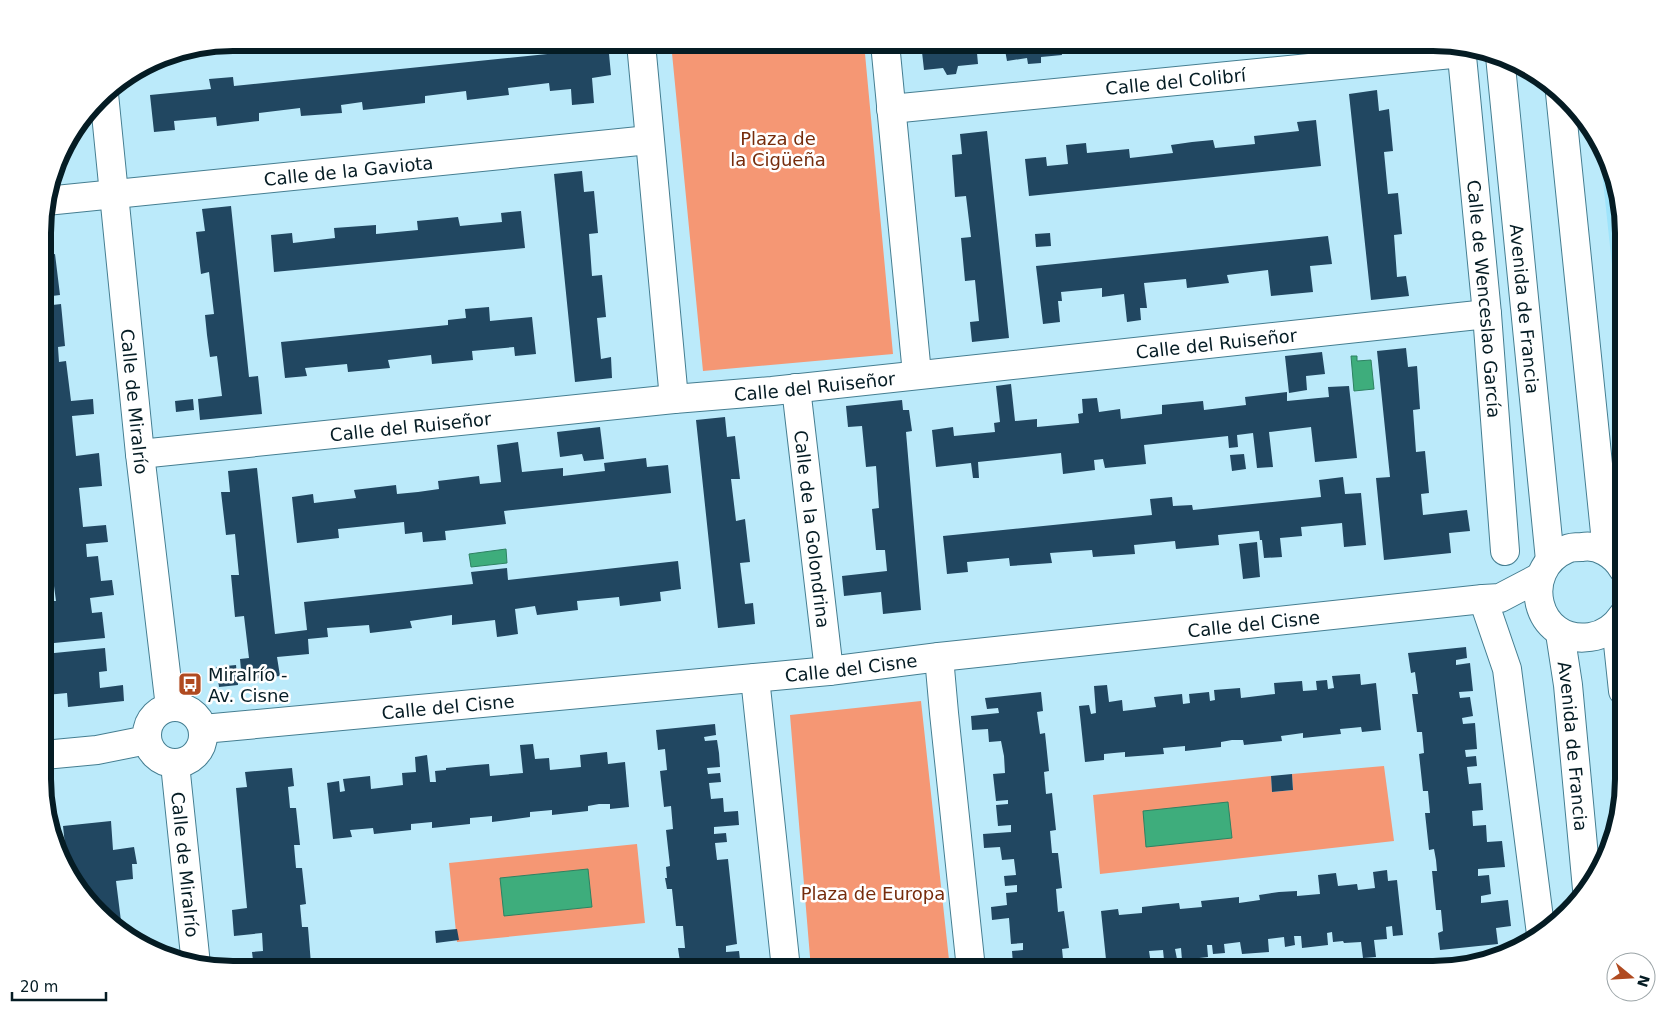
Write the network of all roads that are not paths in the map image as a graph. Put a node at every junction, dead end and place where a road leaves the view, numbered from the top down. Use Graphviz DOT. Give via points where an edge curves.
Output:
graph roads {
  1 [pos="642,51"];
  2 [pos="886,51"];
  3 [pos="1438,51"];
  4 [pos="1461,54"];
  5 [pos="1501,65"];
  6 [pos="105,105"];
  7 [pos="1562,106"];
  8 [pos="891,109"];
  9 [pos="649,140"];
  10 [pos="115,194"];
  11 [pos="55,200"];
  12 [pos="1487,314"];
  13 [pos="917,374"];
  14 [pos="796,388"];
  15 [pos="674,399"];
  16 [pos="140,454"];
  17 [pos="1615,532"];
  18 [pos="1505,551"];
  19 [pos="1615,562"];
  20 [pos="1545,568"];
  21 [pos="1492,598"];
  22 [pos="1541,611"];
  23 [pos="1615,624"];
  24 [pos="1560,633"];
  25 [pos="939,657"];
  26 [pos="829,671"];
  27 [pos="755,678"];
  28 [pos="170,708"];
  29 [pos="203,729"];
  30 [pos="147,740"];
  31 [pos="51,754"];
  32 [pos="175,764"];
  33 [pos="1586,877"];
  34 [pos="1540,926"];
  35 [pos="195,957"];
  36 [pos="785,961"];
  37 [pos="970,961"];
  1 -- 9 [label="street"];
  2 -- 8 [label="street"];
  3 -- 8 [label="street, Calle del Colibrí"];
  4 -- 12 [label="street, Calle de Wenceslao García"];
  5 -- 20 [label="street, Avenida de Francia"];
  6 -- 10 [label="street, Calle de Miralrío"];
  7 -- 17 [label="street"];
  8 -- 13 [label="street"];
  9 -- 10 [label="street, Calle de la Gaviota"];
  9 -- 15 [label="street"];
  10 -- 11 [label="street, Calle de la Gaviota"];
  10 -- 16 [label="street, Calle de Miralrío"];
  12 -- 13 [label="street, Calle del Ruiseñor"];
  12 -- 18 [label="street, Calle de Wenceslao García"];
  13 -- 14 [label="street, Calle del Ruiseñor"];
  14 -- 15 [label="street, Calle del Ruiseñor"];
  14 -- 26 [label="street, Calle de la Golondrina"];
  15 -- 16 [label="street, Calle del Ruiseñor"];
  16 -- 28 [label="street, Calle de Miralrío"];
  19 -- 20 [label="street, Calle del Cisne" via="1588,546 1567,548"];
  20 -- 21 [label="street, Calle del Cisne"];
  20 -- 22 [label="street, Avenida de Francia" via="1538,597"];
  21 -- 22 [label="street, Calle del Cisne"];
  21 -- 25 [label="street, Calle del Cisne"];
  21 -- 34 [label="street" via="1507,669"];
  22 -- 24 [label="street"];
  23 -- 24 [label="street" via="1599,636 1580,639"];
  24 -- 33 [label="street, Avenida de Francia"];
  25 -- 26 [label="street, Calle del Cisne"];
  25 -- 37 [label="street"];
  26 -- 27 [label="street, Calle del Cisne"];
  27 -- 29 [label="street, Calle del Cisne"];
  27 -- 36 [label="street"];
  28 -- 29 [label="street" via="191,712"];
  28 -- 30 [label="street" via="152,719"];
  29 -- 32 [label="street" via="197,753 187,761"];
  30 -- 31 [label="street" via="97,750"];
  30 -- 32 [label="street" via="157,757"];
  32 -- 35 [label="street, Calle de Miralrío"];
}
